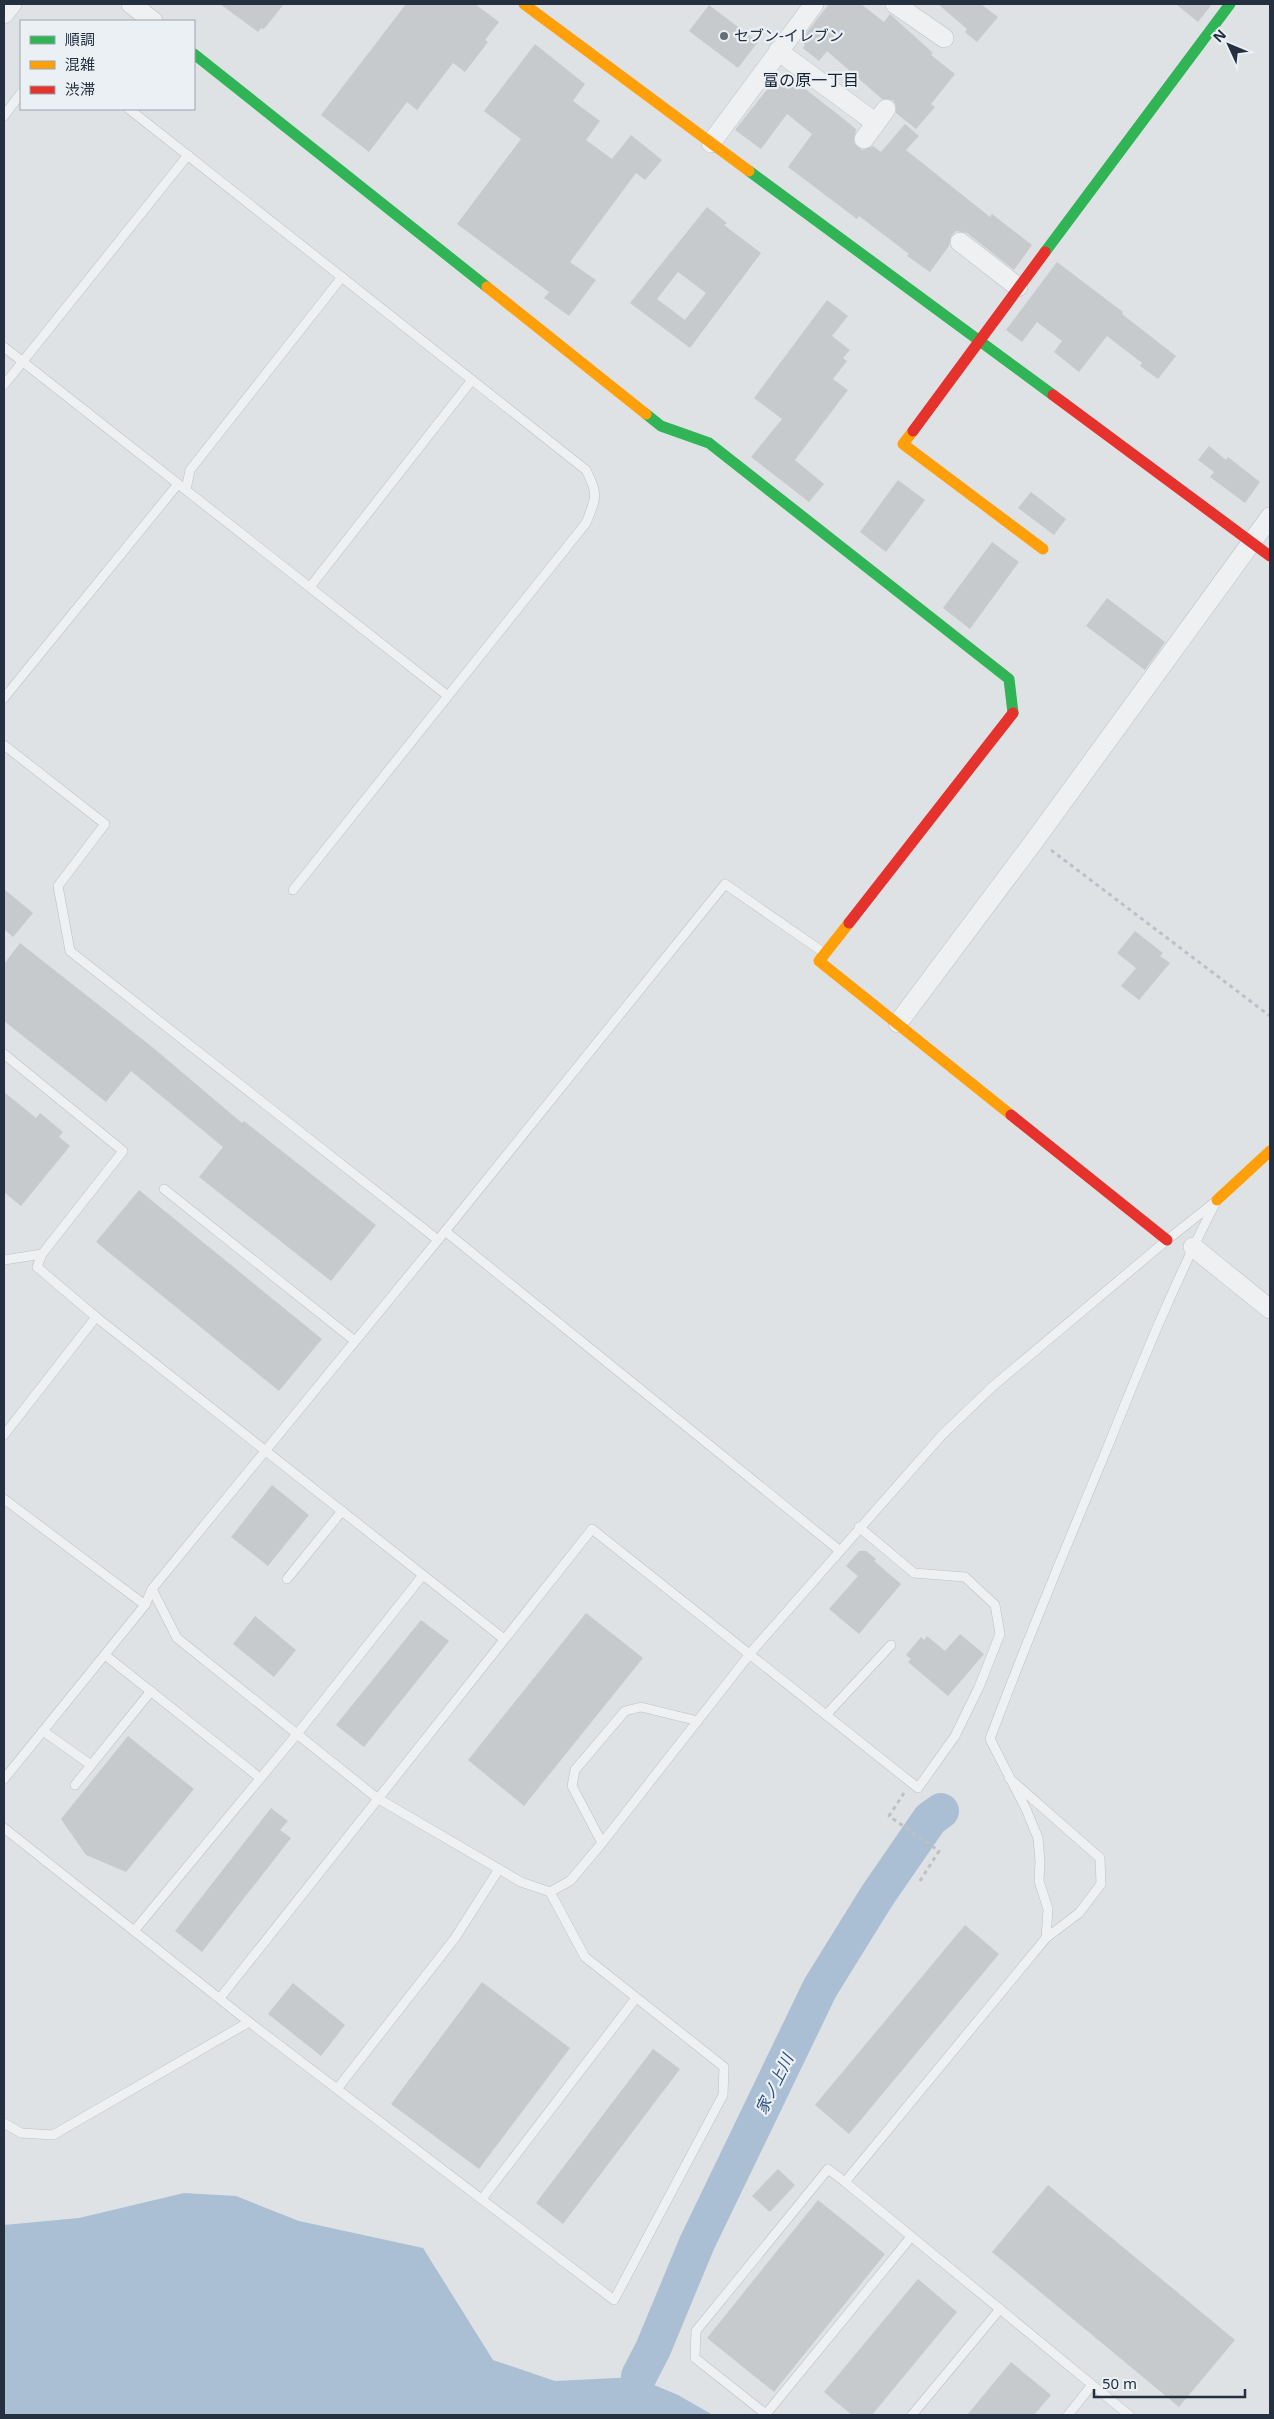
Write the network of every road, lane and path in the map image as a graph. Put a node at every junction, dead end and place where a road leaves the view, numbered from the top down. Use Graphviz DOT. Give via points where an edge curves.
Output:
graph roads {
  1 [pos="12,4"];
  2 [pos="131,4"];
  3 [pos="524,4"];
  4 [pos="814,4"];
  5 [pos="895,4"];
  6 [pos="1230,4"];
  7 [pos="4,14"];
  8 [pos="152,20"];
  9 [pos="944,38"];
  10 [pos="778,51"];
  11 [pos="195,55"];
  12 [pos="20,94"];
  13 [pos="130,110"];
  14 [pos="4,116"];
  15 [pos="864,139"];
  16 [pos="711,143"];
  17 [pos="188,156"];
  18 [pos="960,242"];
  19 [pos="342,277"];
  20 [pos="1018,287"];
  21 [pos="978,341"];
  22 [pos="4,346"];
  23 [pos="23,361"];
  24 [pos="472,380"];
  25 [pos="4,385"];
  26 [pos="178,484"];
  27 [pos="186,490"];
  28 [pos="1270,517"];
  29 [pos="1251,542"];
  30 [pos="1043,549"];
  31 [pos="1270,556"];
  32 [pos="310,587"];
  33 [pos="448,696"];
  34 [pos="4,698"];
  35 [pos="4,745"];
  36 [pos="1035,840"];
  37 [pos="293,890"];
  38 [pos="825,954"];
  39 [pos="1270,1016"];
  40 [pos="898,1023"];
  41 [pos="4,1054"];
  42 [pos="1270,1151"];
  43 [pos="164,1189"];
  44 [pos="1218,1200"];
  45 [pos="445,1231"];
  46 [pos="438,1240"];
  47 [pos="1167,1240"];
  48 [pos="1193,1247"];
  49 [pos="42,1254"];
  50 [pos="4,1260"];
  51 [pos="1270,1309"];
  52 [pos="96,1317"];
  53 [pos="355,1341"];
  54 [pos="4,1435"];
  55 [pos="266,1450"];
  56 [pos="4,1499"];
  57 [pos="342,1511"];
  58 [pos="859,1527"];
  59 [pos="839,1550"];
  60 [pos="423,1575"];
  61 [pos="287,1580"];
  62 [pos="152,1588"];
  63 [pos="145,1605"];
  64 [pos="504,1639"];
  65 [pos="891,1645"];
  66 [pos="750,1654"];
  67 [pos="105,1655"];
  68 [pos="151,1691"];
  69 [pos="826,1715"];
  70 [pos="698,1721"];
  71 [pos="43,1730"];
  72 [pos="297,1734"];
  73 [pos="91,1765"];
  74 [pos="260,1778"];
  75 [pos="1009,1778"];
  76 [pos="4,1779"];
  77 [pos="912,1783"];
  78 [pos="75,1785"];
  79 [pos="377,1798"];
  80 [pos="4,1828"];
  81 [pos="602,1843"];
  82 [pos="499,1869"];
  83 [pos="918,1884"];
  84 [pos="550,1892"];
  85 [pos="134,1931"];
  86 [pos="1046,1938"];
  87 [pos="220,1998"];
  88 [pos="636,1998"];
  89 [pos="249,2022"];
  90 [pos="337,2089"];
  91 [pos="4,2123"];
  92 [pos="845,2182"];
  93 [pos="482,2199"];
  94 [pos="911,2237"];
  95 [pos="1000,2309"];
  96 [pos="1092,2386"];
  97 [pos="766,2415"];
  98 [pos="912,2415"];
  99 [pos="1068,2415"];
  100 [pos="1129,2415"];
  1 -- 7 [label="street"];
  2 -- 8 [label="street"];
  3 -- 16 [label="street"];
  4 -- 10 [label="street"];
  5 -- 9 [label="street"];
  6 -- 20 [label="street"];
  10 -- 15 [label="street" via="881,116"];
  10 -- 16 [label="street"];
  11 -- 38 [label="street" via="661,426 709,442 1009,679 1014,712"];
  12 -- 14 [label="lane"];
  13 -- 17 [label="lane"];
  16 -- 21 [label="street"];
  17 -- 19 [label="lane"];
  17 -- 23 [label="lane"];
  18 -- 20 [label="street"];
  19 -- 24 [label="lane"];
  19 -- 27 [label="lane" via="190,470"];
  20 -- 21 [label="street"];
  21 -- 29 [label="street"];
  21 -- 30 [label="street" via="903,444"];
  22 -- 23 [label="lane"];
  23 -- 25 [label="lane"];
  23 -- 26 [label="lane"];
  24 -- 32 [label="lane"];
  24 -- 33 [label="lane" via="586,470 596,489 586,523"];
  26 -- 27 [label="lane"];
  26 -- 34 [label="lane"];
  27 -- 32 [label="lane"];
  28 -- 29 [label="street"];
  29 -- 31 [label="street"];
  29 -- 36 [label="street"];
  32 -- 33 [label="lane"];
  33 -- 37 [label="lane"];
  35 -- 46 [label="lane" via="105,824 58,886 70,951"];
  36 -- 39 [label="path"];
  36 -- 40 [label="street"];
  38 -- 40 [label="street" via="819,961"];
  38 -- 45 [label="lane" via="725,884"];
  40 -- 47 [label="street"];
  41 -- 49 [label="lane" via="123,1151"];
  42 -- 44 [label="street"];
  43 -- 53 [label="lane"];
  44 -- 47 [label="lane"];
  44 -- 48 [label="lane"];
  45 -- 46 [label="lane"];
  45 -- 59 [label="lane"];
  46 -- 53 [label="lane"];
  47 -- 58 [label="lane" via="942,1434"];
  48 -- 51 [label="street"];
  48 -- 75 [label="lane" via="1023,1650 990,1738"];
  49 -- 50 [label="lane"];
  49 -- 52 [label="lane" via="37,1267"];
  52 -- 54 [label="lane"];
  52 -- 55 [label="lane"];
  53 -- 55 [label="lane"];
  55 -- 57 [label="lane"];
  55 -- 62 [label="lane"];
  56 -- 63 [label="lane"];
  57 -- 60 [label="lane"];
  57 -- 61 [label="lane"];
  58 -- 59 [label="lane"];
  58 -- 77 [label="lane" via="914,1573 965,1577 995,1604 1000,1634 979,1687 955,1736 918,1788"];
  59 -- 66 [label="lane"];
  60 -- 64 [label="lane"];
  60 -- 72 [label="lane"];
  62 -- 63 [label="lane"];
  62 -- 72 [label="lane" via="177,1638"];
  63 -- 67 [label="lane"];
  64 -- 66 [label="lane" via="592,1529"];
  64 -- 79 [label="lane"];
  65 -- 69 [label="lane"];
  66 -- 69 [label="lane"];
  66 -- 70 [label="lane"];
  67 -- 68 [label="lane"];
  67 -- 71 [label="lane"];
  68 -- 73 [label="lane"];
  68 -- 74 [label="lane"];
  69 -- 77 [label="lane"];
  70 -- 81 [label="lane"];
  70 -- 81 [label="lane" via="641,1707 626,1711 575,1770 572,1786"];
  71 -- 73 [label="lane"];
  71 -- 76 [label="lane"];
  72 -- 74 [label="lane"];
  72 -- 79 [label="lane"];
  73 -- 78 [label="lane"];
  74 -- 85 [label="lane"];
  75 -- 86 [label="lane" via="1038,1838 1039,1881 1048,1909"];
  75 -- 86 [label="lane" via="1100,1858 1101,1884 1079,1913"];
  77 -- 83 [label="path" via="889,1816 939,1850"];
  79 -- 82 [label="lane"];
  79 -- 87 [label="lane"];
  80 -- 85 [label="lane"];
  81 -- 84 [label="lane" via="570,1880"];
  82 -- 84 [label="lane" via="521,1882"];
  82 -- 90 [label="lane" via="455,1938"];
  84 -- 88 [label="lane" via="585,1957"];
  85 -- 87 [label="lane"];
  86 -- 92 [label="lane"];
  87 -- 89 [label="lane"];
  88 -- 93 [label="lane"];
  88 -- 93 [label="lane" via="724,2067 723,2095 614,2300"];
  89 -- 90 [label="lane"];
  89 -- 91 [label="lane" via="53,2135 21,2133"];
  90 -- 93 [label="lane"];
  92 -- 94 [label="lane"];
  92 -- 97 [label="lane" via="828,2169 696,2331 695,2358"];
  94 -- 95 [label="lane"];
  94 -- 97 [label="lane"];
  95 -- 96 [label="lane"];
  95 -- 98 [label="lane"];
  96 -- 99 [label="lane"];
  96 -- 100 [label="lane"];
}
